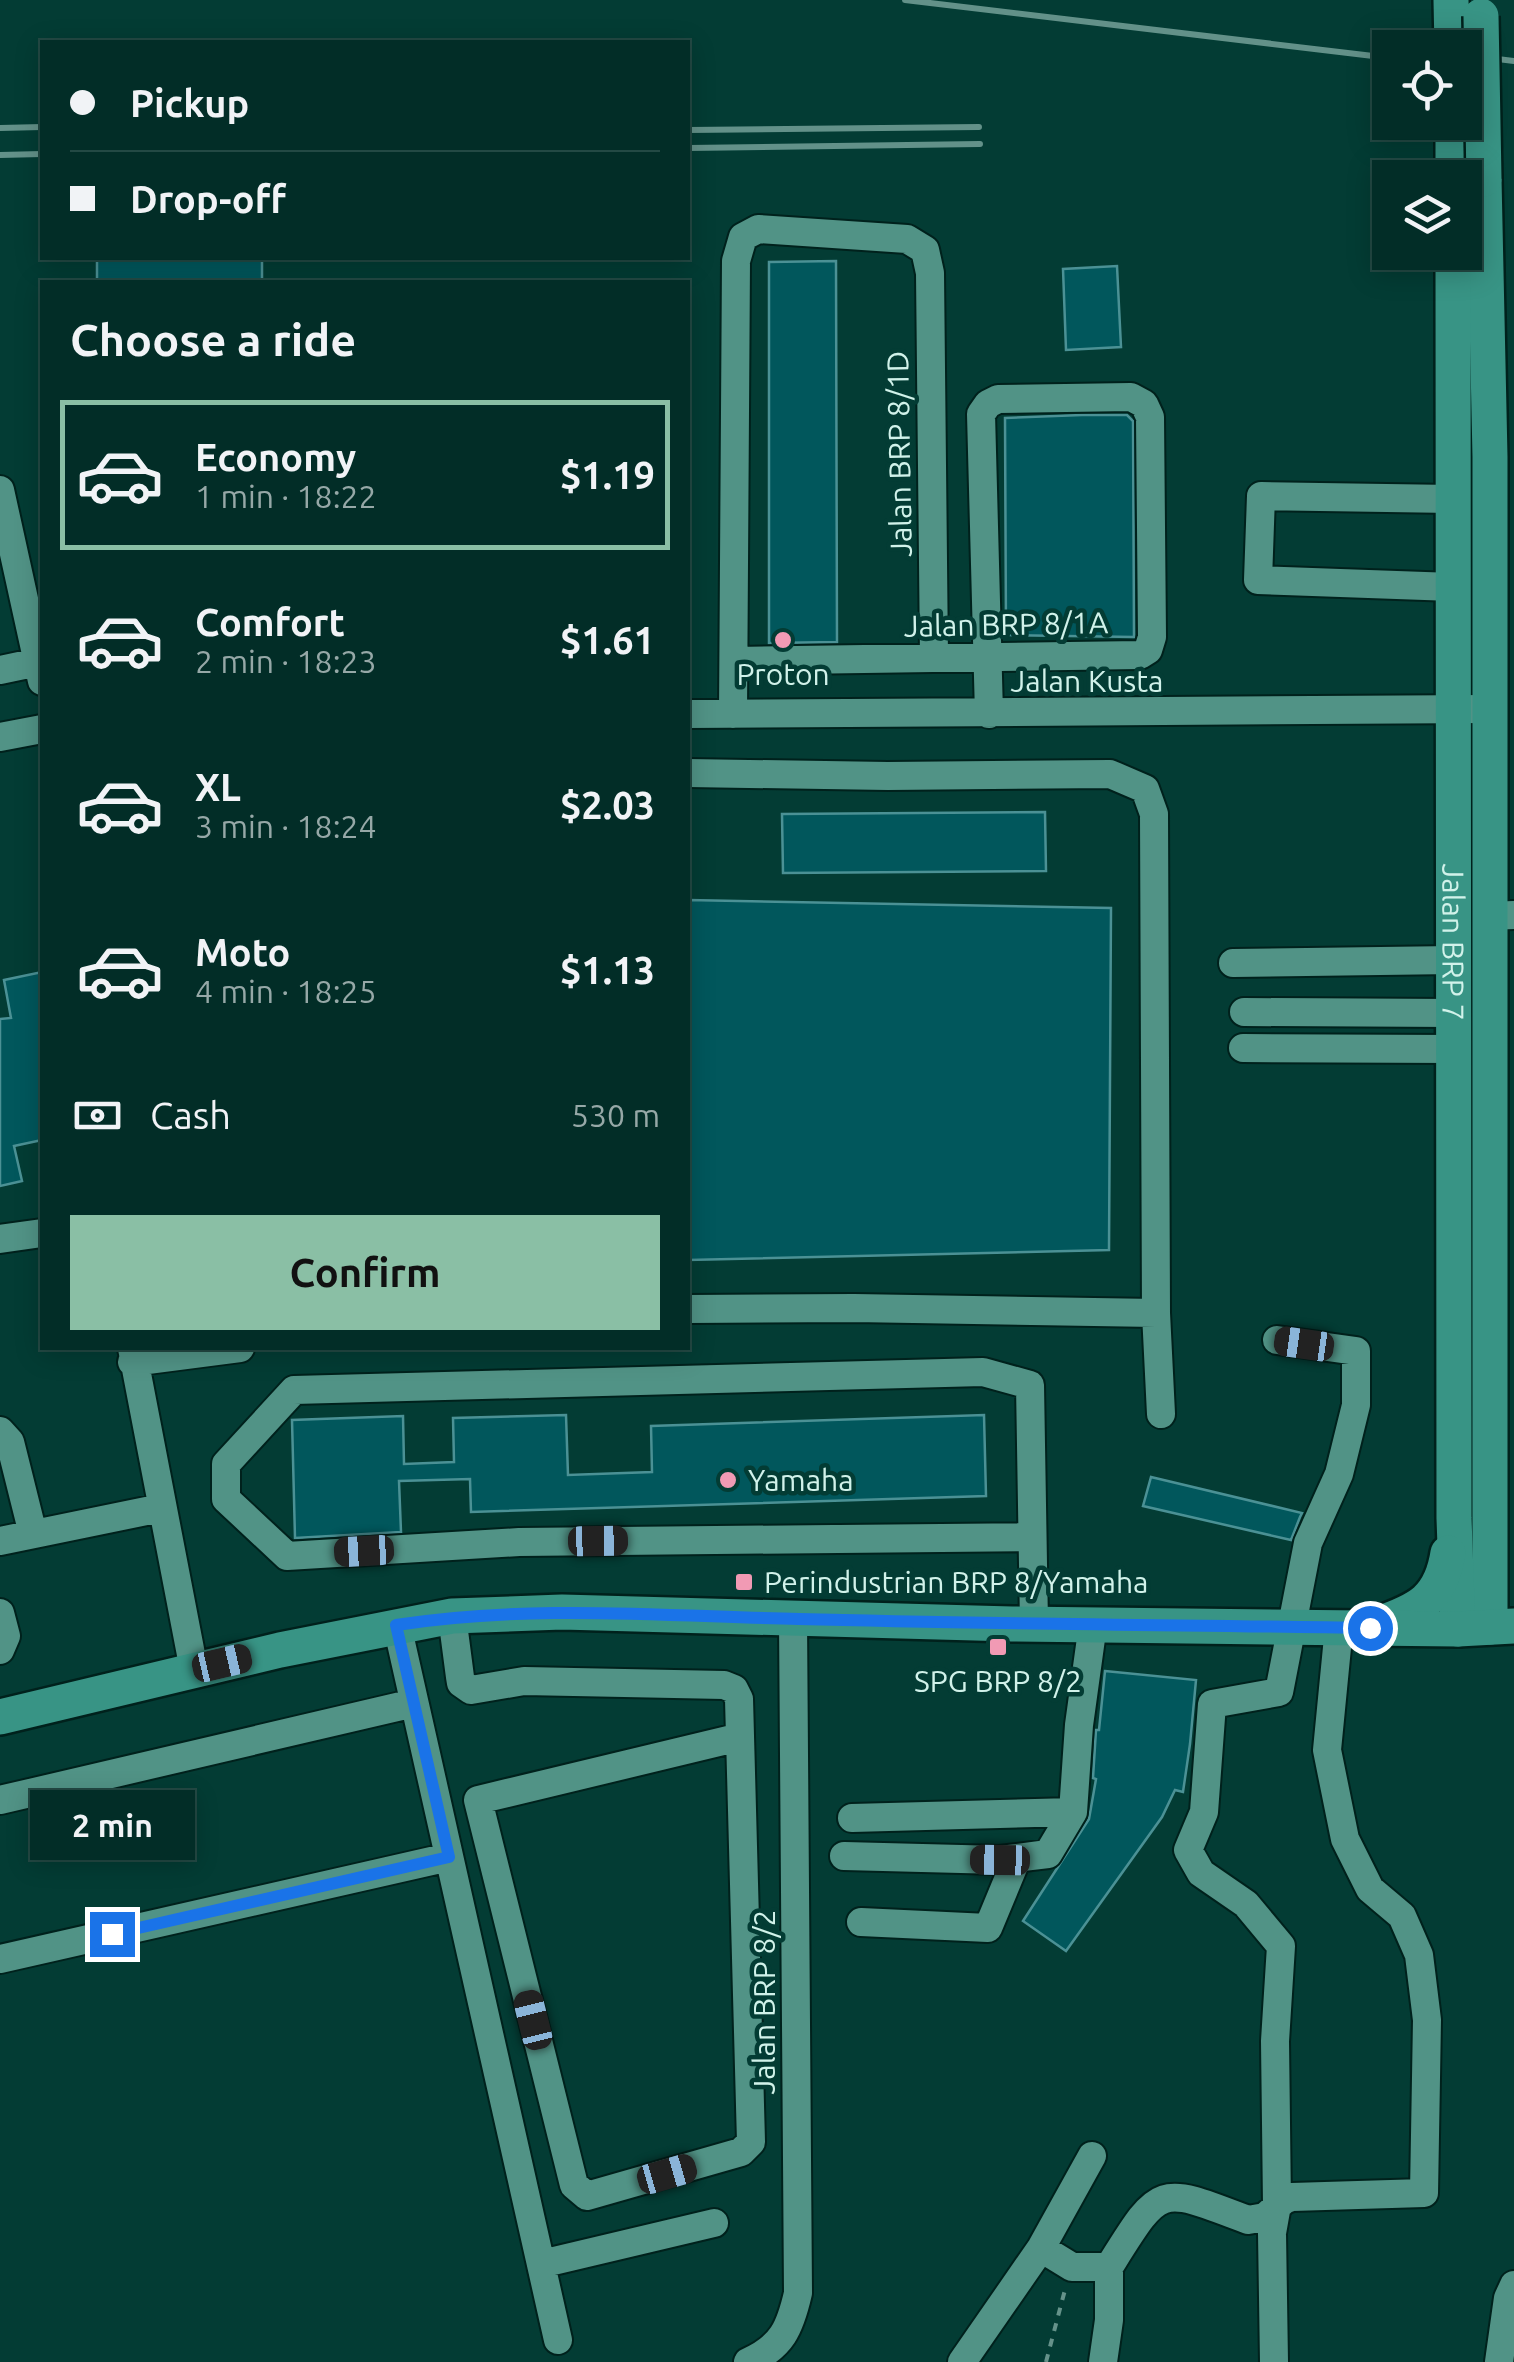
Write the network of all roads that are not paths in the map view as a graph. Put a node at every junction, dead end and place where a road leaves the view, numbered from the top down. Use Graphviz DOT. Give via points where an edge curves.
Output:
graph roads {
  1 [pos="1471,5"];
  2 [pos="1460,30"];
  3 [pos="1465,160"];
  4 [pos="1453,270"];
  5 [pos="1477,270"];
  6 [pos="1502,457"];
  7 [pos="0,490"];
  8 [pos="1454,498"];
  9 [pos="1454,588"];
  10 [pos="987,655"];
  11 [pos="934,657"];
  12 [pos="736,662"];
  13 [pos="0,670"];
  14 [pos="40,672"];
  15 [pos="1486,699"];
  16 [pos="690,714"];
  17 [pos="733,714"];
  18 [pos="989,714"];
  19 [pos="40,728"];
  20 [pos="0,737"];
  21 [pos="690,774"];
  22 [pos="1501,916"];
  23 [pos="1454,960"];
  24 [pos="1233,963"];
  25 [pos="1244,1012"];
  26 [pos="1454,1031"];
  27 [pos="1243,1048"];
  28 [pos="1502,1112"];
  29 [pos="40,1233"];
  30 [pos="0,1239"];
  31 [pos="690,1309"];
  32 [pos="1156,1314"];
  33 [pos="1277,1340"];
  34 [pos="209,1350"];
  35 [pos="132,1355"];
  36 [pos="1161,1414"];
  37 [pos="0,1431"];
  38 [pos="1488,1506"];
  39 [pos="162,1508"];
  40 [pos="1454,1518"];
  41 [pos="32,1534"];
  42 [pos="1032,1537"];
  43 [pos="0,1541"];
  44 [pos="1514,1593"];
  45 [pos="0,1613"];
  46 [pos="452,1616"];
  47 [pos="793,1619"];
  48 [pos="1034,1624"];
  49 [pos="1093,1624"];
  50 [pos="396,1625"];
  51 [pos="1293,1627"];
  52 [pos="1354,1627"];
  53 [pos="1487,1628"];
  54 [pos="0,1650"];
  55 [pos="194,1670"];
  56 [pos="414,1703"];
  57 [pos="0,1717"];
  58 [pos="740,1736"];
  59 [pos="0,1800"];
  60 [pos="1073,1812"];
  61 [pos="852,1818"];
  62 [pos="844,1856"];
  63 [pos="449,1857"];
  64 [pos="1017,1858"];
  65 [pos="861,1922"];
  66 [pos="0,1959"];
  67 [pos="1092,2156"];
  68 [pos="1277,2206"];
  69 [pos="714,2223"];
  70 [pos="1040,2248"];
  71 [pos="542,2264"];
  72 [pos="1109,2267"];
  73 [pos="1514,2285"];
  74 [pos="558,2340"];
  75 [pos="748,2362"];
  76 [pos="962,2362"];
  77 [pos="1104,2362"];
  78 [pos="1274,2362"];
  79 [pos="1498,2362"];
  1 -- 2 [label="main road, Jalan BRP 7"];
  1 -- 3 [label="main road, Jalan BRP 7, bridge"];
  4 -- 8 [label="main road, Jalan BRP 7"];
  5 -- 6 [label="main road, Jalan BRP 7"];
  6 -- 15 [label="main road, Jalan BRP 7"];
  7 -- 14 [label="street"];
  8 -- 9 [label="main road, Jalan BRP 7"];
  8 -- 9 [label="street" via="1261,496 1258,580"];
  9 -- 15 [label="main road, Jalan BRP 7"];
  10 -- 10 [label="street, Jalan BRP 8/1A" via="982,414 988,404 1131,397 1144,404 1150,418 1148,650"];
  10 -- 11 [label="street, Jalan BRP 8/1A"];
  10 -- 18 [label="street"];
  11 -- 12 [label="street, Jalan BRP 8/1A"];
  11 -- 12 [label="street, Jalan BRP 8/1D" via="925,250 907,239 758,229 744,238 736,261"];
  12 -- 17 [label="street"];
  13 -- 14 [label="street"];
  15 -- 18 [label="street, Jalan Kusta"];
  15 -- 22 [label="main road, Jalan BRP 7"];
  15 -- 23 [label="main road, Jalan BRP 7"];
  16 -- 17 [label="street, Jalan Kusta"];
  17 -- 18 [label="street, Jalan Kusta"];
  19 -- 20 [label="street"];
  21 -- 32 [label="street" via="1110,774 1145,789 1154,814"];
  22 -- 28 [label="main road, Jalan BRP 7"];
  23 -- 24 [label="street"];
  23 -- 26 [label="main road, Jalan BRP 7"];
  25 -- 26 [label="street"];
  26 -- 27 [label="street"];
  26 -- 40 [label="main road, Jalan BRP 7"];
  28 -- 38 [label="main road, Jalan BRP 7"];
  29 -- 30 [label="street"];
  31 -- 32 [label="street"];
  32 -- 36 [label="street"];
  33 -- 51 [label="street" via="1356,1351 1356,1405 1339,1474 1308,1543"];
  34 -- 35 [label="street"];
  35 -- 39 [label="street"];
  37 -- 41 [label="street" via="10,1442"];
  38 -- 44 [label="main road" via="1497,1564"];
  38 -- 53 [label="main road, Jalan BRP 7"];
  39 -- 41 [label="street"];
  39 -- 55 [label="street"];
  40 -- 52 [label="main road" via="1445,1575 1432,1596 1410,1613"];
  40 -- 53 [label="main road, Jalan BRP 7"];
  41 -- 43 [label="street"];
  42 -- 42 [label="street" via="519,1542 287,1556 226,1499 226,1464 294,1390 983,1372 1030,1386"];
  42 -- 48 [label="street"];
  45 -- 54 [label="street" via="6,1636"];
  46 -- 47 [label="main road"];
  46 -- 50 [label="main road"];
  46 -- 58 [label="street" via="460,1677 471,1690 524,1681 724,1685 737,1694"];
  47 -- 48 [label="main road"];
  47 -- 75 [label="street, Jalan BRP 8/2" via="798,2293 790,2328"];
  48 -- 49 [label="main road"];
  49 -- 51 [label="main road"];
  49 -- 60 [label="street"];
  50 -- 55 [label="main road"];
  50 -- 56 [label="street"];
  51 -- 52 [label="main road"];
  51 -- 68 [label="street" via="1280,1692 1212,1704 1204,1812 1188,1850 1201,1873 1246,1904 1281,1946"];
  52 -- 53 [label="main road"];
  52 -- 68 [label="street" via="1327,1750 1345,1839 1370,1889 1402,1916 1419,1956 1427,2020 1424,2193 1292,2198"];
  55 -- 57 [label="main road"];
  56 -- 59 [label="street"];
  56 -- 63 [label="street"];
  58 -- 58 [label="street" via="478,1800 574,2185 587,2196 741,2152 751,2142"];
  60 -- 61 [label="street"];
  60 -- 64 [label="street" via="1048,1854"];
  62 -- 64 [label="street"];
  63 -- 66 [label="street"];
  63 -- 71 [label="street"];
  64 -- 65 [label="street" via="988,1928"];
  67 -- 70 [label="street"];
  68 -- 72 [label="street" via="1264,2218 1248,2220 1189,2198 1168,2198 1141,2215"];
  68 -- 78 [label="street"];
  69 -- 71 [label="street"];
  70 -- 72 [label="street" via="1072,2268"];
  70 -- 76 [label="street"];
  71 -- 74 [label="street"];
  72 -- 77 [label="street"];
  73 -- 79 [label="street"];
}
